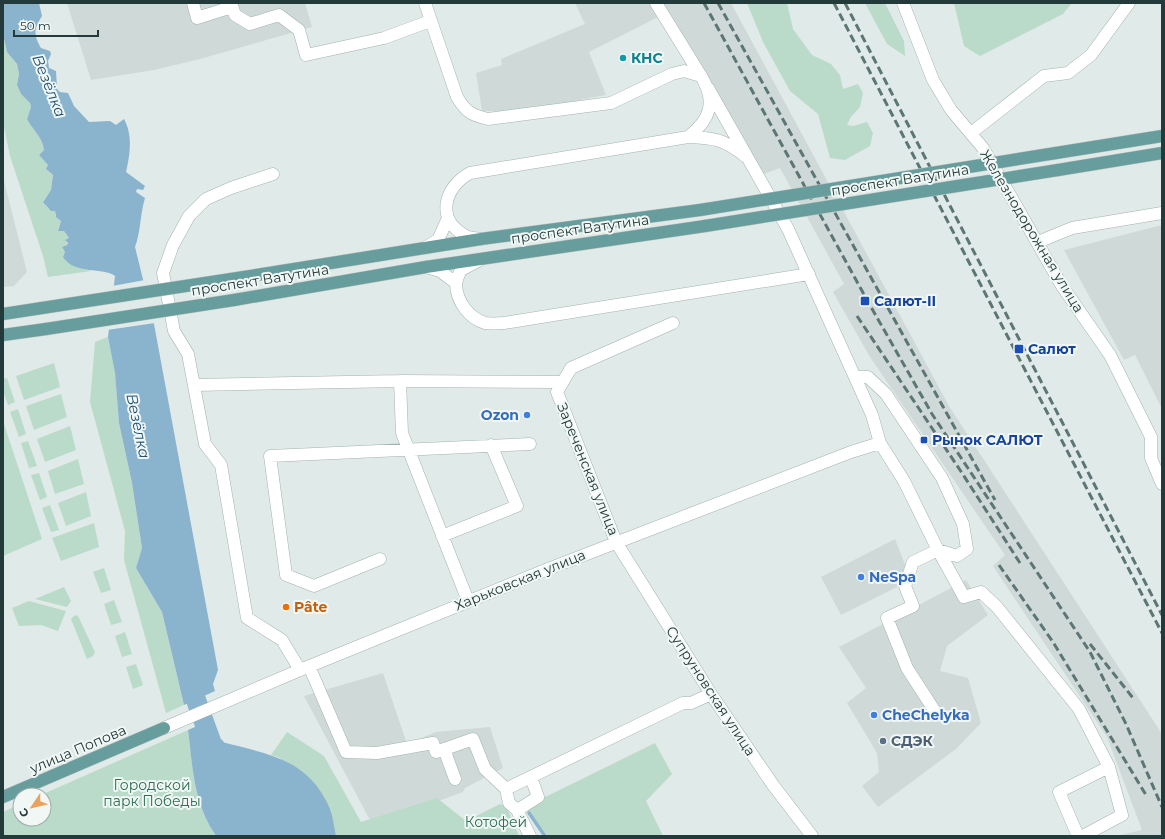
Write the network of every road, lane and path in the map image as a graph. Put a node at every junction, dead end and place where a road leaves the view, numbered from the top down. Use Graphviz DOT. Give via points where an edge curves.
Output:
graph roads {
  1 [pos="193,3"];
  2 [pos="425,3"];
  3 [pos="656,3"];
  4 [pos="903,3"];
  5 [pos="1129,3"];
  6 [pos="231,5"];
  7 [pos="430,21"];
  8 [pos="701,76"];
  9 [pos="708,88"];
  10 [pos="971,132"];
  11 [pos="1162,136"];
  12 [pos="688,137"];
  13 [pos="1162,153"];
  14 [pos="750,159"];
  15 [pos="273,174"];
  16 [pos="1162,213"];
  17 [pos="448,218"];
  18 [pos="481,239"];
  19 [pos="1038,242"];
  20 [pos="423,248"];
  21 [pos="481,259"];
  22 [pos="426,268"];
  23 [pos="809,274"];
  24 [pos="456,283"];
  25 [pos="3,314"];
  26 [pos="673,323"];
  27 [pos="3,335"];
  28 [pos="855,377"];
  29 [pos="400,381"];
  30 [pos="562,382"];
  31 [pos="194,385"];
  32 [pos="1151,437"];
  33 [pos="1162,442"];
  34 [pos="880,443"];
  35 [pos="530,444"];
  36 [pos="491,445"];
  37 [pos="407,449"];
  38 [pos="1162,484"];
  39 [pos="442,536"];
  40 [pos="616,542"];
  41 [pos="938,550"];
  42 [pos="380,559"];
  43 [pos="468,601"];
  44 [pos="305,668"];
  45 [pos="711,694"];
  46 [pos="936,713"];
  47 [pos="164,728"];
  48 [pos="444,749"];
  49 [pos="1109,766"];
  50 [pos="455,779"];
  51 [pos="532,780"];
  52 [pos="506,789"];
  53 [pos="3,797"];
  54 [pos="518,812"];
  55 [pos="530,836"];
  56 [pos="812,836"];
  57 [pos="1078,836"];
  58 [pos="1082,836"];
  1 -- 6 [label="street" via="197,18"];
  2 -- 7 [label="street"];
  3 -- 8 [label="street"];
  4 -- 10 [label="street, Железнодорожная улица" via="933,80 951,110"];
  5 -- 10 [label="street" via="1091,55 1068,73 1044,76"];
  6 -- 7 [label="street" via="235,15 250,24 279,15 299,30 306,55 384,38"];
  7 -- 8 [label="street" via="457,97 472,115 488,119 611,103 672,74 684,71"];
  8 -- 9 [label="street"];
  9 -- 12 [label="street" via="710,108 702,126"];
  9 -- 14 [label="street"];
  10 -- 19 [label="street, Железнодорожная улица"];
  11 -- 18 [label="main road, проспект Ватутина, bridge" via="700,210"];
  12 -- 14 [label="street" via="709,138 730,144"];
  12 -- 17 [label="street" via="470,173 451,189 447,200"];
  13 -- 21 [label="main road, проспект Ватутина, bridge"];
  14 -- 23 [label="street"];
  15 -- 31 [label="street" via="206,199 189,216 173,245 163,272 174,331 188,354"];
  16 -- 19 [label="street" via="1072,228"];
  17 -- 18 [label="street" via="453,226 466,236"];
  17 -- 20 [label="street" via="438,240"];
  18 -- 20 [label="main road, проспект Ватутина"];
  19 -- 32 [label="street, Железнодорожная улица" via="1062,286 1110,355"];
  20 -- 25 [label="main road, проспект Ватутина, bridge"];
  21 -- 22 [label="main road, проспект Ватутина"];
  21 -- 24 [label="street" via="461,270"];
  22 -- 24 [label="street" via="440,271"];
  22 -- 27 [label="main road, проспект Ватутина, bridge"];
  23 -- 24 [label="street" via="504,323 486,323 471,316 461,303"];
  23 -- 28 [label="street"];
  26 -- 30 [label="street, Зареченская улица" via="571,368"];
  28 -- 34 [label="street" via="872,415"];
  28 -- 41 [label="street" via="868,377 886,394 942,478 963,524 967,549 957,556"];
  29 -- 30 [label="street"];
  29 -- 31 [label="street"];
  29 -- 37 [label="street" via="402,433"];
  30 -- 40 [label="street, Зареченская улица" via="557,392"];
  31 -- 44 [label="street" via="205,444 221,464 247,618 282,640"];
  32 -- 33 [label="street"];
  32 -- 38 [label="street, Железнодорожная улица" via="1151,458"];
  34 -- 40 [label="street, Харьковская улица"];
  34 -- 41 [label="street" via="904,481"];
  35 -- 36 [label="street"];
  36 -- 37 [label="street"];
  36 -- 39 [label="street" via="517,506"];
  37 -- 39 [label="street"];
  37 -- 42 [label="street" via="270,456 286,575 314,586"];
  39 -- 43 [label="street"];
  40 -- 43 [label="street, Харьковская улица"];
  40 -- 45 [label="street, Супруновская улица"];
  41 -- 46 [label="street" via="913,562 905,586 914,606 887,618 908,668"];
  41 -- 49 [label="street" via="964,597 981,592 997,607 1079,709"];
  43 -- 44 [label="street, Харьковская улица"];
  44 -- 47 [label="street, Харьковская улица"];
  44 -- 48 [label="street" via="346,752 377,753 433,743 436,752"];
  45 -- 51 [label="street" via="691,703 683,703"];
  45 -- 56 [label="street, Супруновская улица" via="773,785"];
  47 -- 53 [label="main road, улица Попова"];
  48 -- 50 [label="street"];
  48 -- 52 [label="street" via="473,739 485,769"];
  49 -- 57 [label="street" via="1059,792"];
  49 -- 58 [label="street" via="1122,815"];
  51 -- 52 [label="street"];
  51 -- 54 [label="street" via="538,797"];
  52 -- 54 [label="street" via="509,803"];
  54 -- 55 [label="street"];
}
